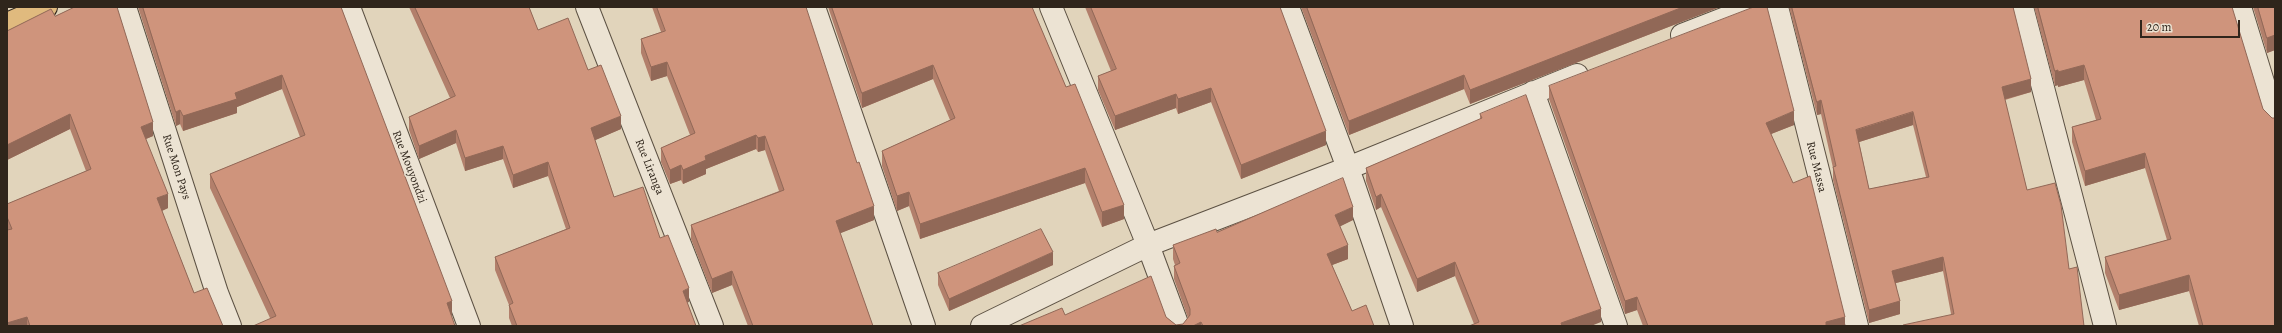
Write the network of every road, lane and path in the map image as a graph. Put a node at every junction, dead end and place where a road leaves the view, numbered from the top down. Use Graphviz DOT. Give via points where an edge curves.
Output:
graph roads {
  1 [pos="46,7"];
  2 [pos="125,7"];
  3 [pos="349,7"];
  4 [pos="587,7"];
  5 [pos="814,7"];
  6 [pos="1051,7"];
  7 [pos="1288,7"];
  8 [pos="1754,7"];
  9 [pos="1777,7"];
  10 [pos="2022,7"];
  11 [pos="2240,7"];
  12 [pos="7,24"];
  13 [pos="1666,41"];
  14 [pos="1599,67"];
  15 [pos="1533,92"];
  16 [pos="2275,121"];
  17 [pos="1348,168"];
  18 [pos="1148,245"];
  19 [pos="230,326"];
  20 [pos="469,326"];
  21 [pos="712,326"];
  22 [pos="924,326"];
  23 [pos="982,326"];
  24 [pos="1178,326"];
  25 [pos="1402,326"];
  26 [pos="1616,326"];
  27 [pos="1857,326"];
  28 [pos="2105,326"];
  1 -- 12 [label="main road"];
  2 -- 19 [label="street, Rue Mon Pays" via="217,293"];
  3 -- 20 [label="street, Rue Mouyondzi"];
  4 -- 21 [label="street, Rue Liranga"];
  5 -- 22 [label="street"];
  6 -- 18 [label="street"];
  7 -- 17 [label="street"];
  8 -- 13 [label="street"];
  9 -- 27 [label="street, Rue Massa"];
  10 -- 28 [label="street"];
  11 -- 16 [label="street"];
  14 -- 15 [label="street"];
  15 -- 17 [label="street"];
  15 -- 26 [label="street"];
  17 -- 18 [label="street"];
  17 -- 25 [label="street"];
  18 -- 23 [label="street"];
  18 -- 24 [label="street"];
}
